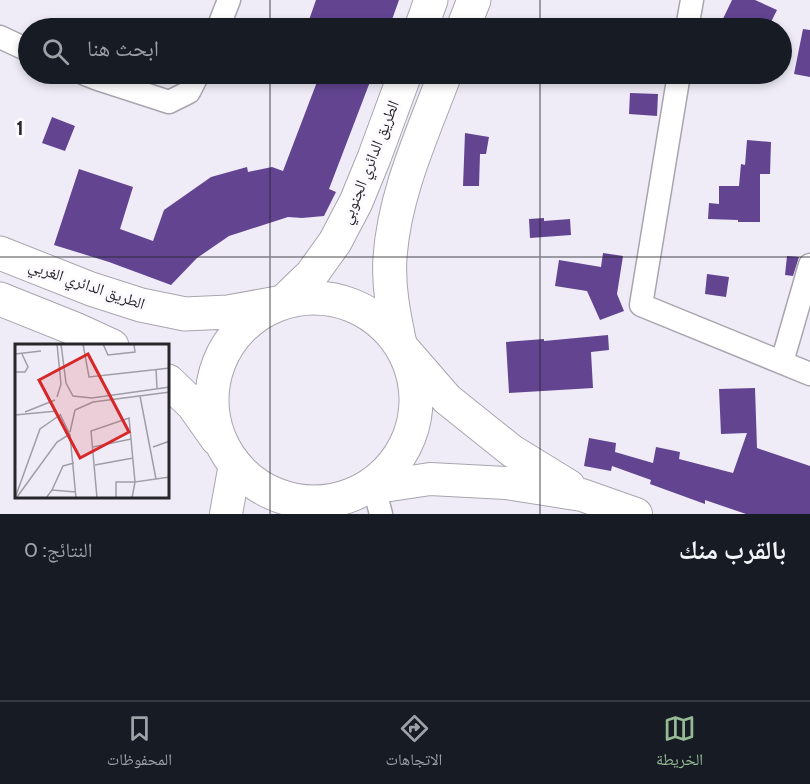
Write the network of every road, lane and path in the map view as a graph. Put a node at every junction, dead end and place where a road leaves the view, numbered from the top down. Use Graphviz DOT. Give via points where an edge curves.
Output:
graph roads {
  1 [pos="229,0"];
  2 [pos="431,0"];
  3 [pos="474,0"];
  4 [pos="692,0"];
  5 [pos="222,18"];
  6 [pos="425,18"];
  7 [pos="467,18"];
  8 [pos="689,18"];
  9 [pos="0,38"];
  10 [pos="18,46"];
  11 [pos="113,84"];
  12 [pos="193,84"];
  13 [pos="401,84"];
  14 [pos="442,84"];
  15 [pos="677,84"];
  16 [pos="0,253"];
  17 [pos="810,265"];
  18 [pos="0,299"];
  19 [pos="283,302"];
  20 [pos="108,344"];
  21 [pos="401,346"];
  22 [pos="782,362"];
  23 [pos="810,374"];
  24 [pos="170,383"];
  25 [pos="228,454"];
  26 [pos="373,497"];
  27 [pos="574,500"];
  28 [pos="329,508"];
  29 [pos="226,514"];
  30 [pos="636,514"];
  1 -- 5 [label="street"];
  2 -- 6 [label="main road"];
  3 -- 7 [label="main road"];
  4 -- 8 [label="street"];
  9 -- 10 [label="street"];
  11 -- 12 [label="street" via="169,102 189,92"];
  13 -- 19 [label="main road, الطريق الدائري الجنوبي" via="375,158 335,242 312,274"];
  14 -- 21 [label="main road" via="397,213 390,258 391,299"];
  15 -- 22 [label="street" via="641,305"];
  16 -- 19 [label="main road, الطريق الدائري الغربي" via="91,289 185,314 228,312"];
  17 -- 22 [label="street"];
  18 -- 20 [label="main road"];
  19 -- 21 [label="main road" via="316,298 350,304 379,321"];
  19 -- 25 [label="main road" via="244,327 229,344 214,376 212,411"];
  21 -- 26 [label="main road" via="414,376 416,409 408,441"];
  21 -- 27 [label="street" via="447,399"];
  22 -- 23 [label="street"];
  24 -- 25 [label="main road" via="193,405"];
  25 -- 28 [label="main road" via="240,472 267,492"];
  25 -- 29 [label="street"];
  26 -- 27 [label="street" via="430,479 506,483"];
  26 -- 28 [label="main road"];
  27 -- 30 [label="street"];
}
